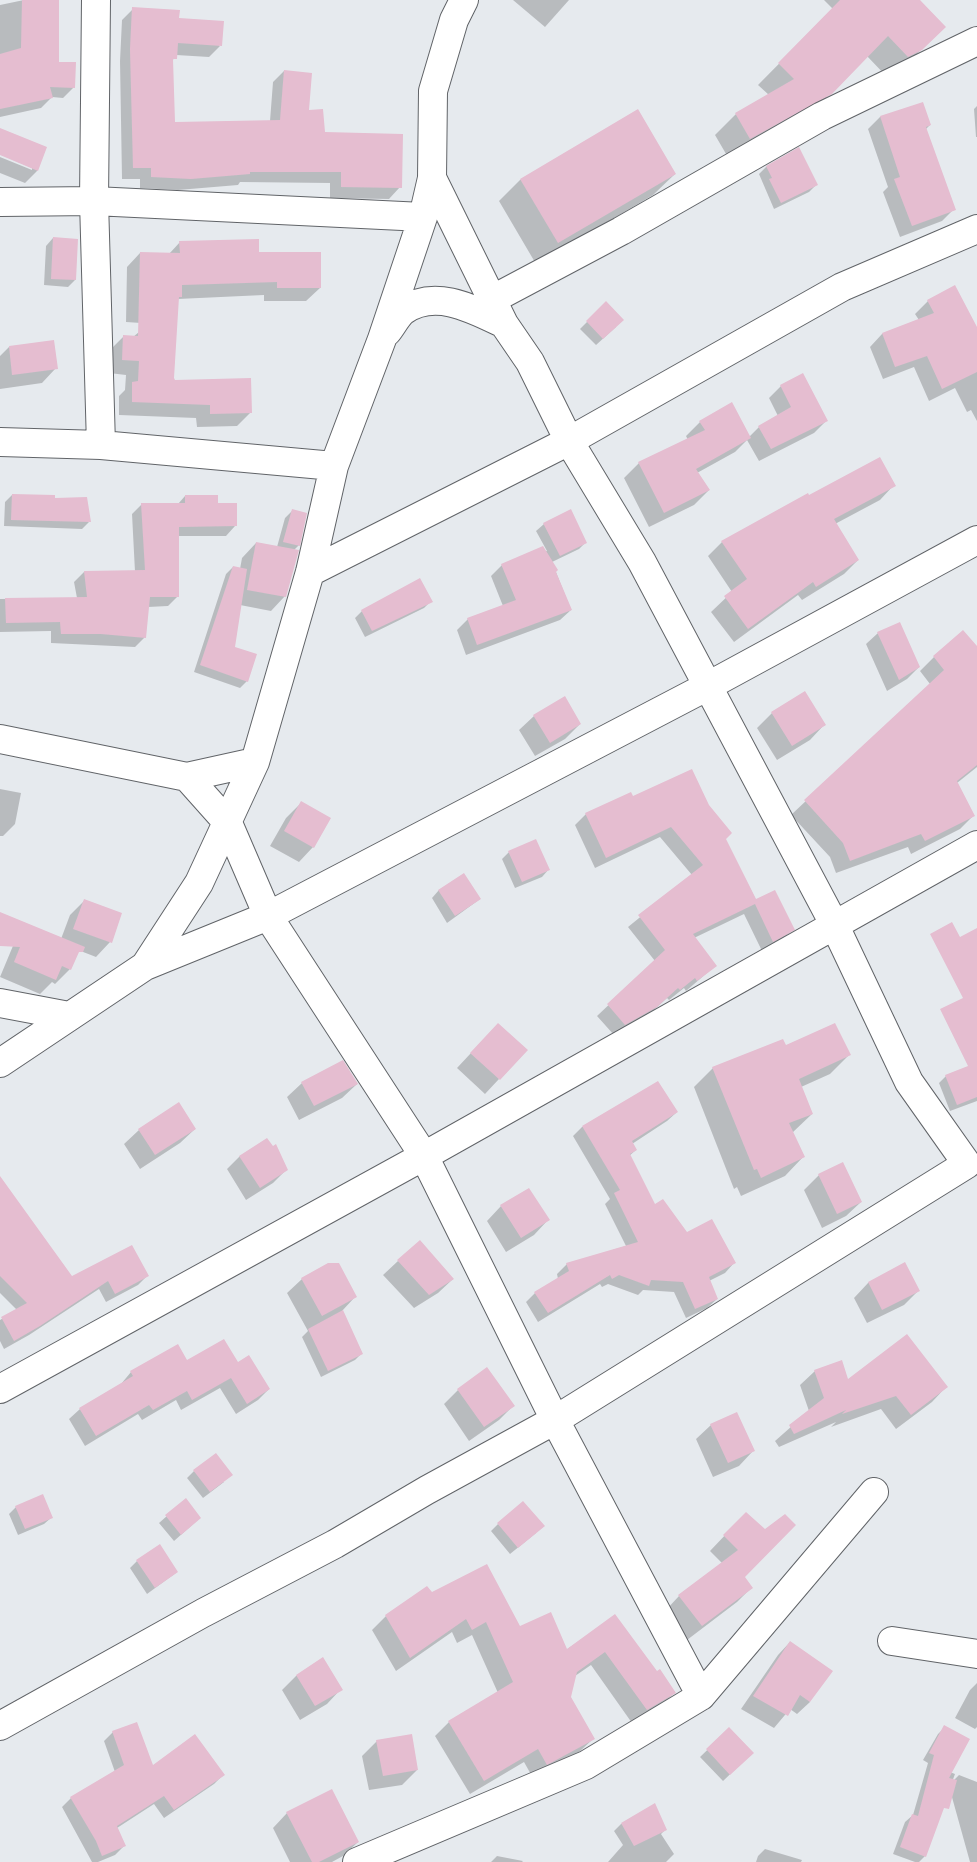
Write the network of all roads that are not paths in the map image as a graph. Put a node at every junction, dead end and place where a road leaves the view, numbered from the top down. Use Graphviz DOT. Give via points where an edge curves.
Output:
graph roads {
  1 [pos="96,0"];
  2 [pos="464,0"];
  3 [pos="977,42"];
  4 [pos="432,178"];
  5 [pos="94,201"];
  6 [pos="0,202"];
  7 [pos="423,217"];
  8 [pos="977,229"];
  9 [pos="493,299"];
  10 [pos="504,324"];
  11 [pos="382,340"];
  12 [pos="569,441"];
  13 [pos="0,442"];
  14 [pos="101,444"];
  15 [pos="334,466"];
  16 [pos="977,540"];
  17 [pos="310,572"];
  18 [pos="708,686"];
  19 [pos="0,739"];
  20 [pos="255,762"];
  21 [pos="187,777"];
  22 [pos="228,824"];
  23 [pos="977,845"];
  24 [pos="268,916"];
  25 [pos="834,924"];
  26 [pos="145,966"];
  27 [pos="0,1003"];
  28 [pos="69,1016"];
  29 [pos="0,1063"];
  30 [pos="424,1156"];
  31 [pos="972,1161"];
  32 [pos="0,1389"];
  33 [pos="554,1420"];
  34 [pos="874,1492"];
  35 [pos="892,1641"];
  36 [pos="977,1654"];
  37 [pos="701,1696"];
  38 [pos="0,1726"];
  39 [pos="357,1862"];
  1 -- 5 [label="street"];
  2 -- 4 [label="street" via="454,20 433,91"];
  3 -- 9 [label="street" via="822,116 621,231"];
  4 -- 7 [label="street"];
  4 -- 9 [label="street"];
  5 -- 6 [label="street"];
  5 -- 7 [label="street"];
  5 -- 14 [label="street"];
  7 -- 11 [label="street"];
  8 -- 12 [label="street" via="842,288"];
  9 -- 10 [label="street"];
  10 -- 11 [label="street" via="447,301 424,300 402,312"];
  10 -- 12 [label="street" via="530,362"];
  11 -- 15 [label="street"];
  12 -- 17 [label="street"];
  12 -- 18 [label="street" via="642,562"];
  13 -- 14 [label="street"];
  14 -- 15 [label="street"];
  15 -- 17 [label="street"];
  16 -- 18 [label="street"];
  17 -- 20 [label="street"];
  18 -- 24 [label="street"];
  18 -- 25 [label="street"];
  19 -- 21 [label="street"];
  20 -- 21 [label="street"];
  20 -- 22 [label="street"];
  21 -- 22 [label="street"];
  22 -- 24 [label="street"];
  22 -- 26 [label="street" via="199,883"];
  23 -- 25 [label="street"];
  24 -- 26 [label="street"];
  24 -- 30 [label="street"];
  25 -- 30 [label="street"];
  25 -- 31 [label="street" via="909,1082"];
  26 -- 28 [label="street"];
  27 -- 28 [label="street"];
  28 -- 29 [label="street"];
  30 -- 32 [label="street"];
  30 -- 33 [label="street"];
  31 -- 33 [label="street"];
  33 -- 37 [label="street"];
  33 -- 38 [label="street" via="335,1544"];
  34 -- 37 [label="street"];
  35 -- 36 [label="street"];
  37 -- 39 [label="street" via="586,1765"];
}
